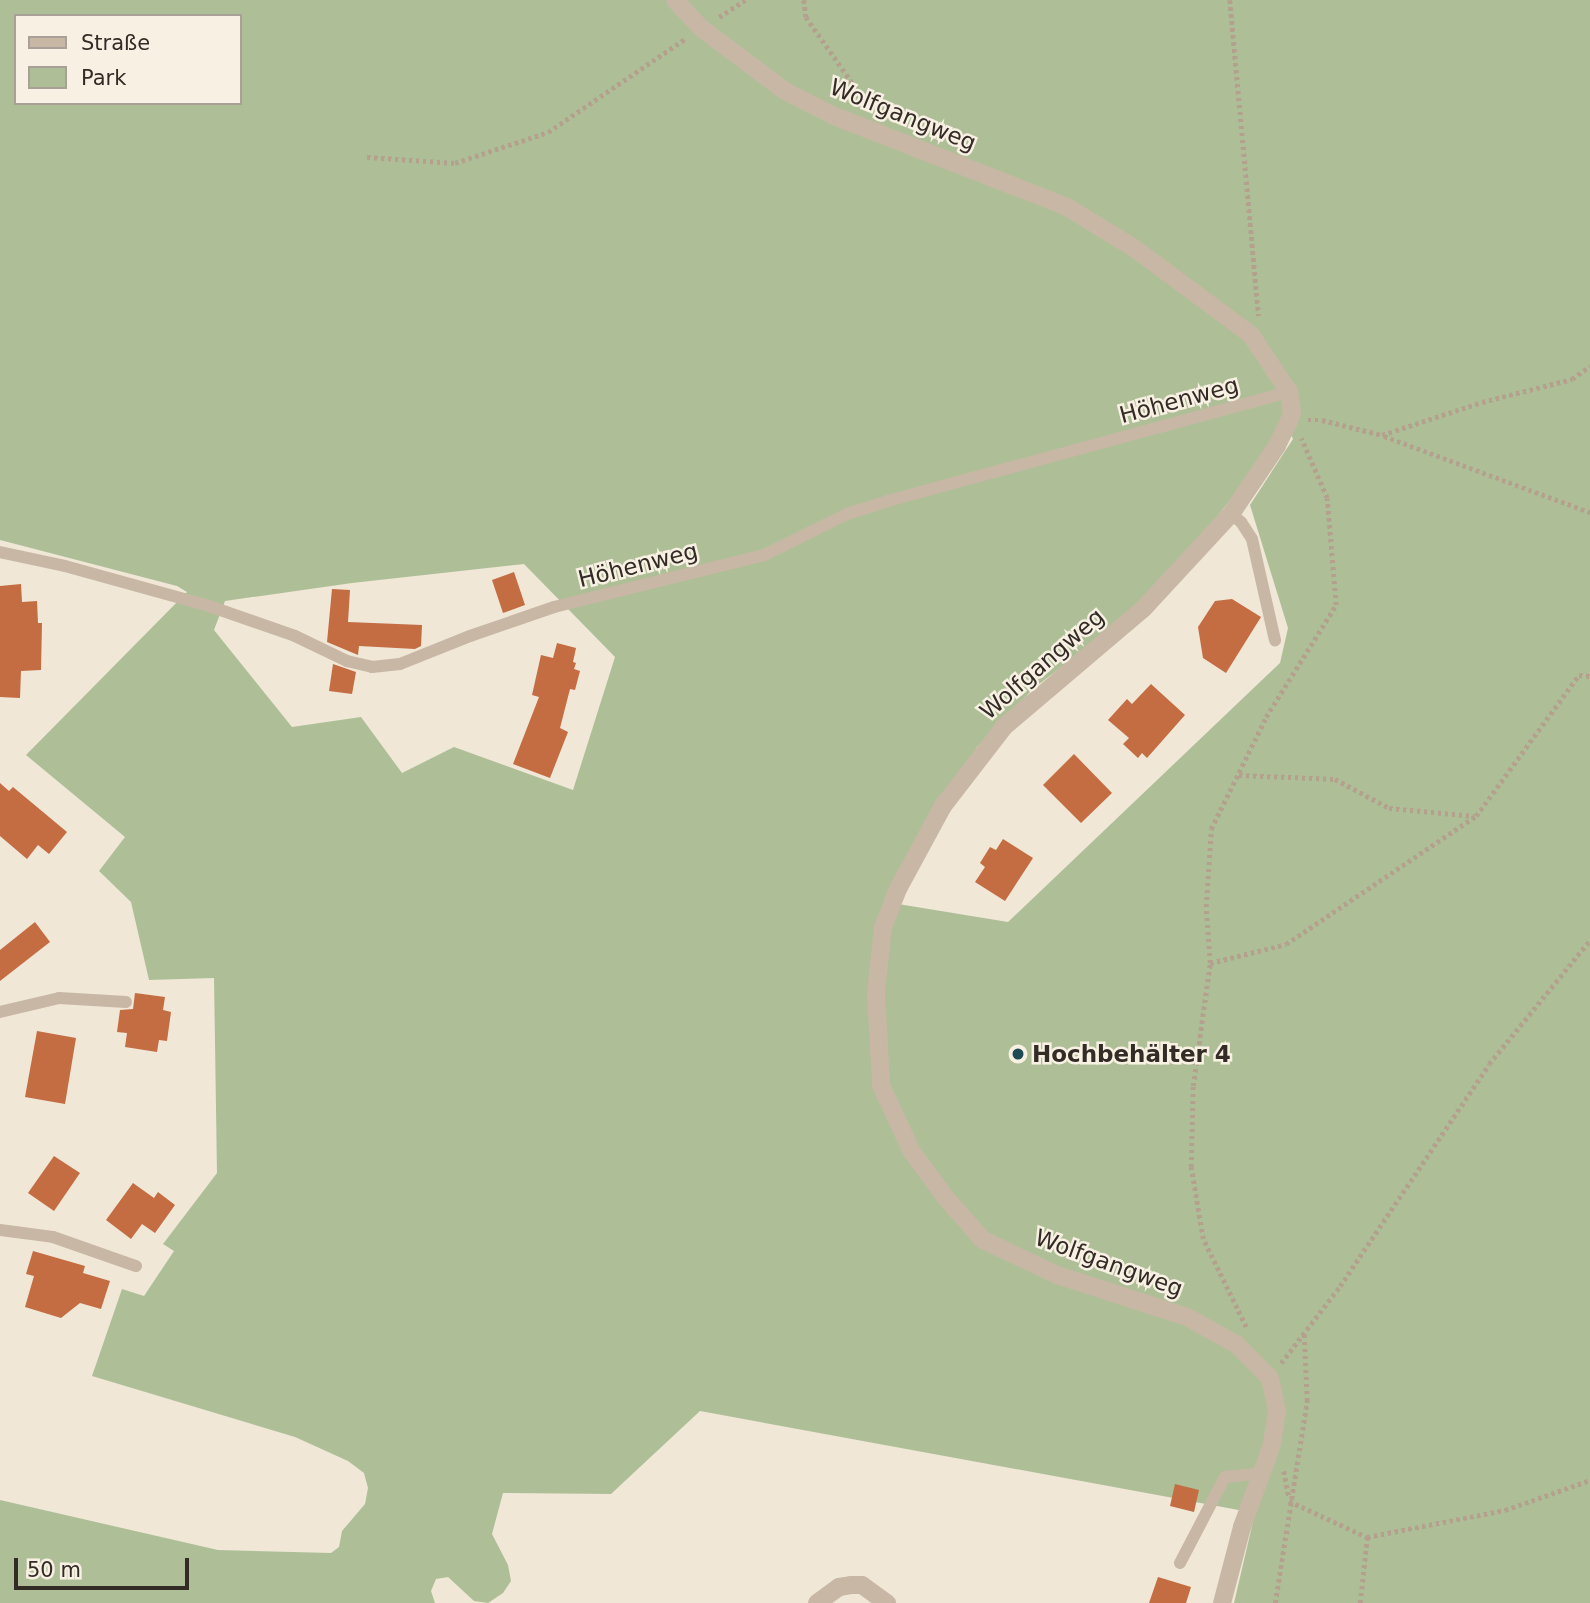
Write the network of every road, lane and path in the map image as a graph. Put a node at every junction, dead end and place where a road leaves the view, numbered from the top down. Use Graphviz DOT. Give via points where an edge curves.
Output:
graph roads {
  1 [pos="675,0"];
  2 [pos="745,0"];
  3 [pos="804,0"];
  4 [pos="1230,0"];
  5 [pos="701,28"];
  6 [pos="877,116"];
  7 [pos="367,158"];
  8 [pos="1262,349"];
  9 [pos="1590,366"];
  10 [pos="1289,392"];
  11 [pos="1289,421"];
  12 [pos="1382,435"];
  13 [pos="1590,512"];
  14 [pos="1231,514"];
  15 [pos="0,552"];
  16 [pos="1275,640"];
  17 [pos="1590,676"];
  18 [pos="1239,775"];
  19 [pos="1476,817"];
  20 [pos="1590,940"];
  21 [pos="1210,963"];
  22 [pos="126,1002"];
  23 [pos="0,1012"];
  24 [pos="0,1230"];
  25 [pos="136,1266"];
  26 [pos="1304,1334"];
  27 [pos="1252,1340"];
  28 [pos="1270,1378"];
  29 [pos="1262,1473"];
  30 [pos="1590,1480"];
  31 [pos="1289,1501"];
  32 [pos="1367,1537"];
  33 [pos="1180,1563"];
  34 [pos="817,1603"];
  35 [pos="887,1603"];
  36 [pos="1222,1603"];
  37 [pos="1275,1603"];
  38 [pos="1360,1603"];
  1 -- 5 [label="street, Wolfgangweg"];
  2 -- 5 [label="path"];
  3 -- 6 [label="path" via="806,17"];
  4 -- 8 [label="path"];
  5 -- 7 [label="path" via="548,132 455,163"];
  5 -- 8 [label="street, Wolfgangweg" via="785,91 834,116 1067,207 1134,248 1251,335"];
  8 -- 10 [label="street, Wolfgangweg"];
  9 -- 12 [label="path" via="1572,379 1482,401"];
  10 -- 11 [label="street, Wolfgangweg"];
  10 -- 15 [label="lane, Höhenweg" via="895,499 847,514 764,555 554,607 400,664 372,667 347,661 295,636 209,606"];
  11 -- 12 [label="path" via="1322,419"];
  11 -- 14 [label="street, Wolfgangweg"];
  11 -- 18 [label="path" via="1304,442 1327,498 1336,605 1266,717"];
  12 -- 13 [label="path"];
  14 -- 16 [label="lane" via="1252,539"];
  14 -- 28 [label="street, Wolfgangweg" via="1143,609 1027,706 969,769 943,806 898,890 883,927 876,992 881,1085 912,1152 983,1240 1057,1275 1187,1317 1236,1344"];
  17 -- 19 [label="path" via="1579,675"];
  18 -- 19 [label="path" via="1335,779 1389,808"];
  18 -- 21 [label="path" via="1211,830 1206,907"];
  19 -- 21 [label="path" via="1286,944"];
  20 -- 26 [label="path" via="1489,1064"];
  21 -- 27 [label="path" via="1193,1086 1191,1167 1203,1239"];
  22 -- 23 [label="lane" via="59,998"];
  24 -- 25 [label="lane" via="53,1237"];
  26 -- 28 [label="path"];
  26 -- 31 [label="path" via="1307,1401"];
  28 -- 29 [label="street" via="1277,1411"];
  29 -- 33 [label="lane" via="1226,1477"];
  29 -- 36 [label="street"];
  30 -- 32 [label="path" via="1505,1510"];
  31 -- 32 [label="path"];
  31 -- 37 [label="path"];
  32 -- 38 [label="path"];
  34 -- 35 [label="street" via="839,1587 851,1585 862,1585"];
}
